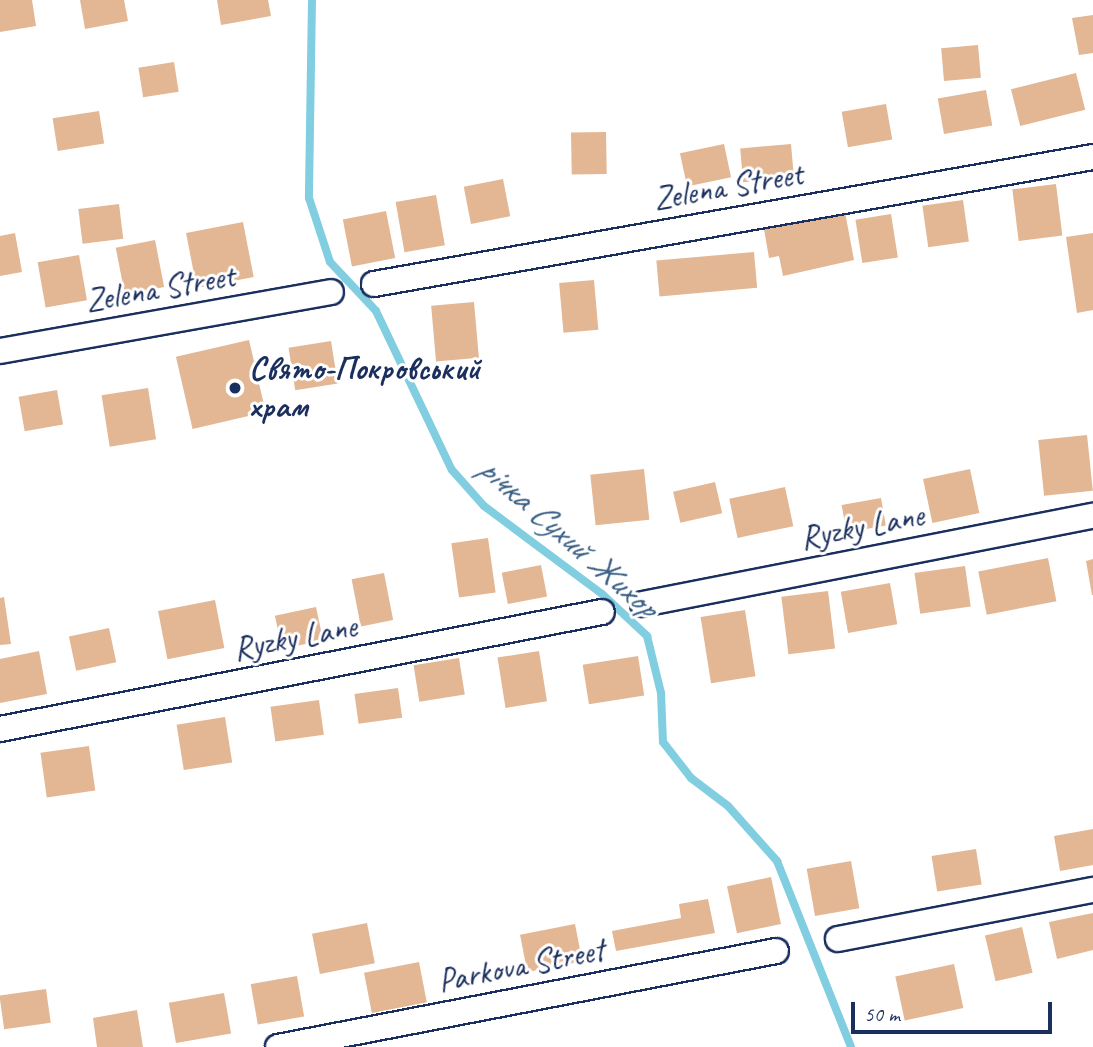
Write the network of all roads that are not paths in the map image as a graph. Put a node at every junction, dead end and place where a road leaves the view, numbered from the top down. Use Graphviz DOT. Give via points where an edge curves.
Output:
graph roads {
  1 [pos="1093,157"];
  2 [pos="374,284"];
  3 [pos="331,292"];
  4 [pos="0,351"];
  5 [pos="1093,516"];
  6 [pos="643,604"];
  7 [pos="602,612"];
  8 [pos="0,729"];
  9 [pos="1093,890"];
  10 [pos="838,939"];
  11 [pos="776,951"];
  12 [pos="278,1047"];
  1 -- 2 [label="street, Zelena Street"];
  3 -- 4 [label="street, Zelena Street"];
  5 -- 6 [label="street, Ryzky Lane"];
  7 -- 8 [label="street, Ryzky Lane"];
  9 -- 10 [label="street"];
  11 -- 12 [label="street, Parkova Street"];
}
